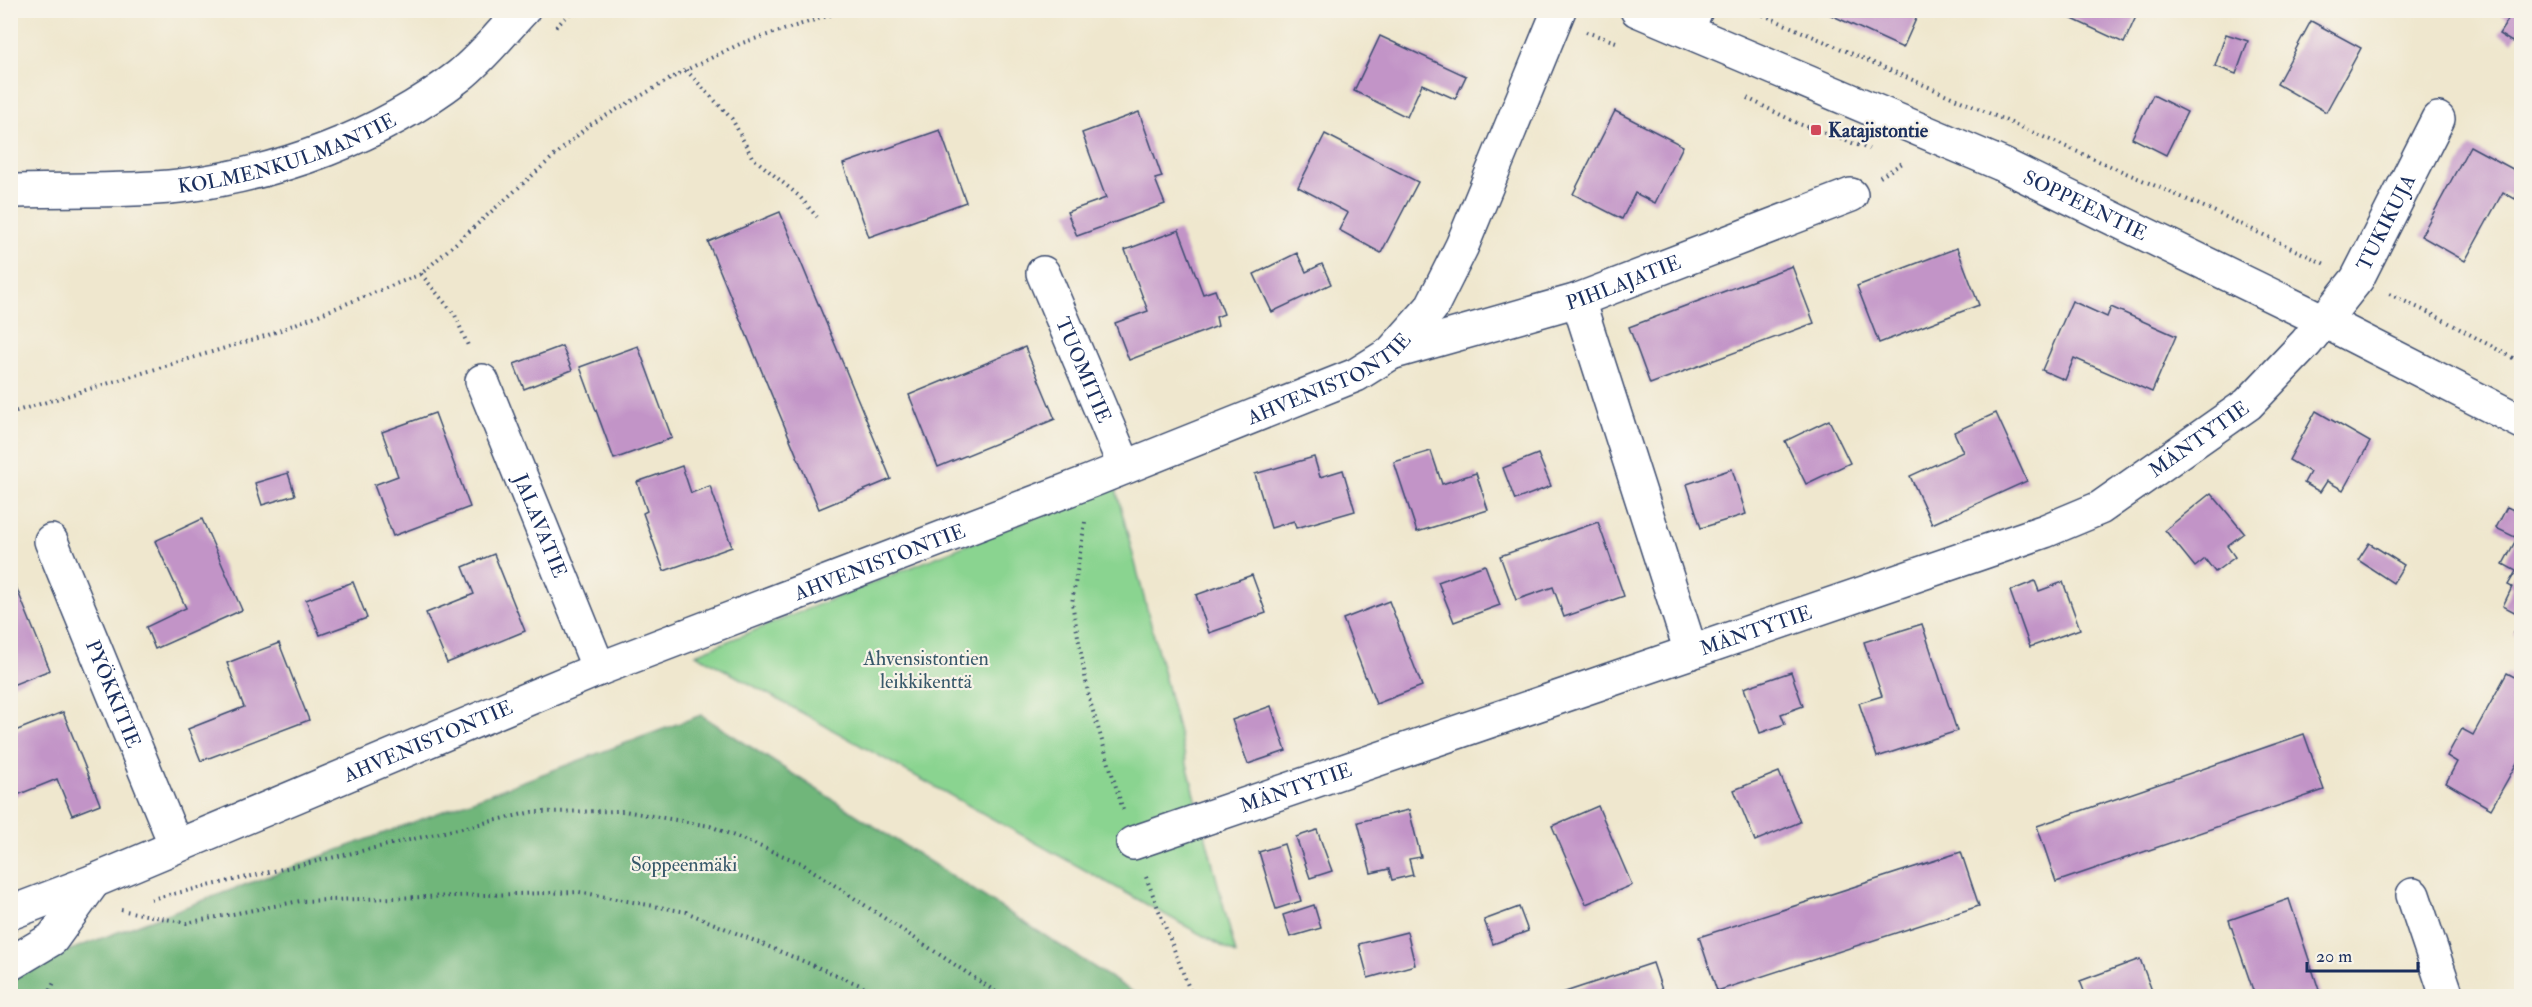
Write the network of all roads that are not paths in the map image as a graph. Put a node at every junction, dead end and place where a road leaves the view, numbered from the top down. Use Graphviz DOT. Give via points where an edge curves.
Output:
graph roads {
  1 [pos="523,10"];
  2 [pos="1559,10"];
  3 [pos="1637,10"];
  4 [pos="1691,20"];
  5 [pos="2438,119"];
  6 [pos="10,191"];
  7 [pos="1851,195"];
  8 [pos="1043,273"];
  9 [pos="1578,300"];
  10 [pos="2324,321"];
  11 [pos="1391,353"];
  12 [pos="482,381"];
  13 [pos="2522,422"];
  14 [pos="1125,467"];
  15 [pos="51,541"];
  16 [pos="1691,652"];
  17 [pos="599,669"];
  18 [pos="1133,843"];
  19 [pos="176,846"];
  20 [pos="93,881"];
  21 [pos="2413,895"];
  22 [pos="10,913"];
  23 [pos="10,964"];
  24 [pos="2447,996"];
  1 -- 6 [label="street, KOLMENKULMANTIE" via="461,74 421,102 358,136 258,172 179,186"];
  2 -- 11 [label="street, AHVENISTONTIE" via="1452,266 1431,308"];
  3 -- 4 [label="street, SOPPEENTIE"];
  4 -- 10 [label="street, SOPPEENTIE" via="2001,164"];
  5 -- 10 [label="street, TUKIKUJA" via="2357,279"];
  7 -- 9 [label="street, PIHLAJATIE"];
  8 -- 14 [label="street, TUOMITIE"];
  9 -- 11 [label="street, PIHLAJATIE"];
  9 -- 16 [label="street"];
  10 -- 13 [label="street, SOPPEENTIE"];
  10 -- 16 [label="street, MÄNTYTIE" via="2248,404 2100,508 2045,531"];
  11 -- 14 [label="street, AHVENISTONTIE" via="1356,375"];
  12 -- 17 [label="street, JALAVATIE"];
  14 -- 17 [label="street, AHVENISTONTIE"];
  15 -- 19 [label="street, PYÖKKITIE"];
  16 -- 18 [label="street, MÄNTYTIE"];
  17 -- 19 [label="street, AHVENISTONTIE"];
  19 -- 20 [label="street, AHVENISTONTIE"];
  20 -- 22 [label="street, AHVENISTONTIE"];
  20 -- 23 [label="street" via="52,939"];
  21 -- 24 [label="street"];
}
